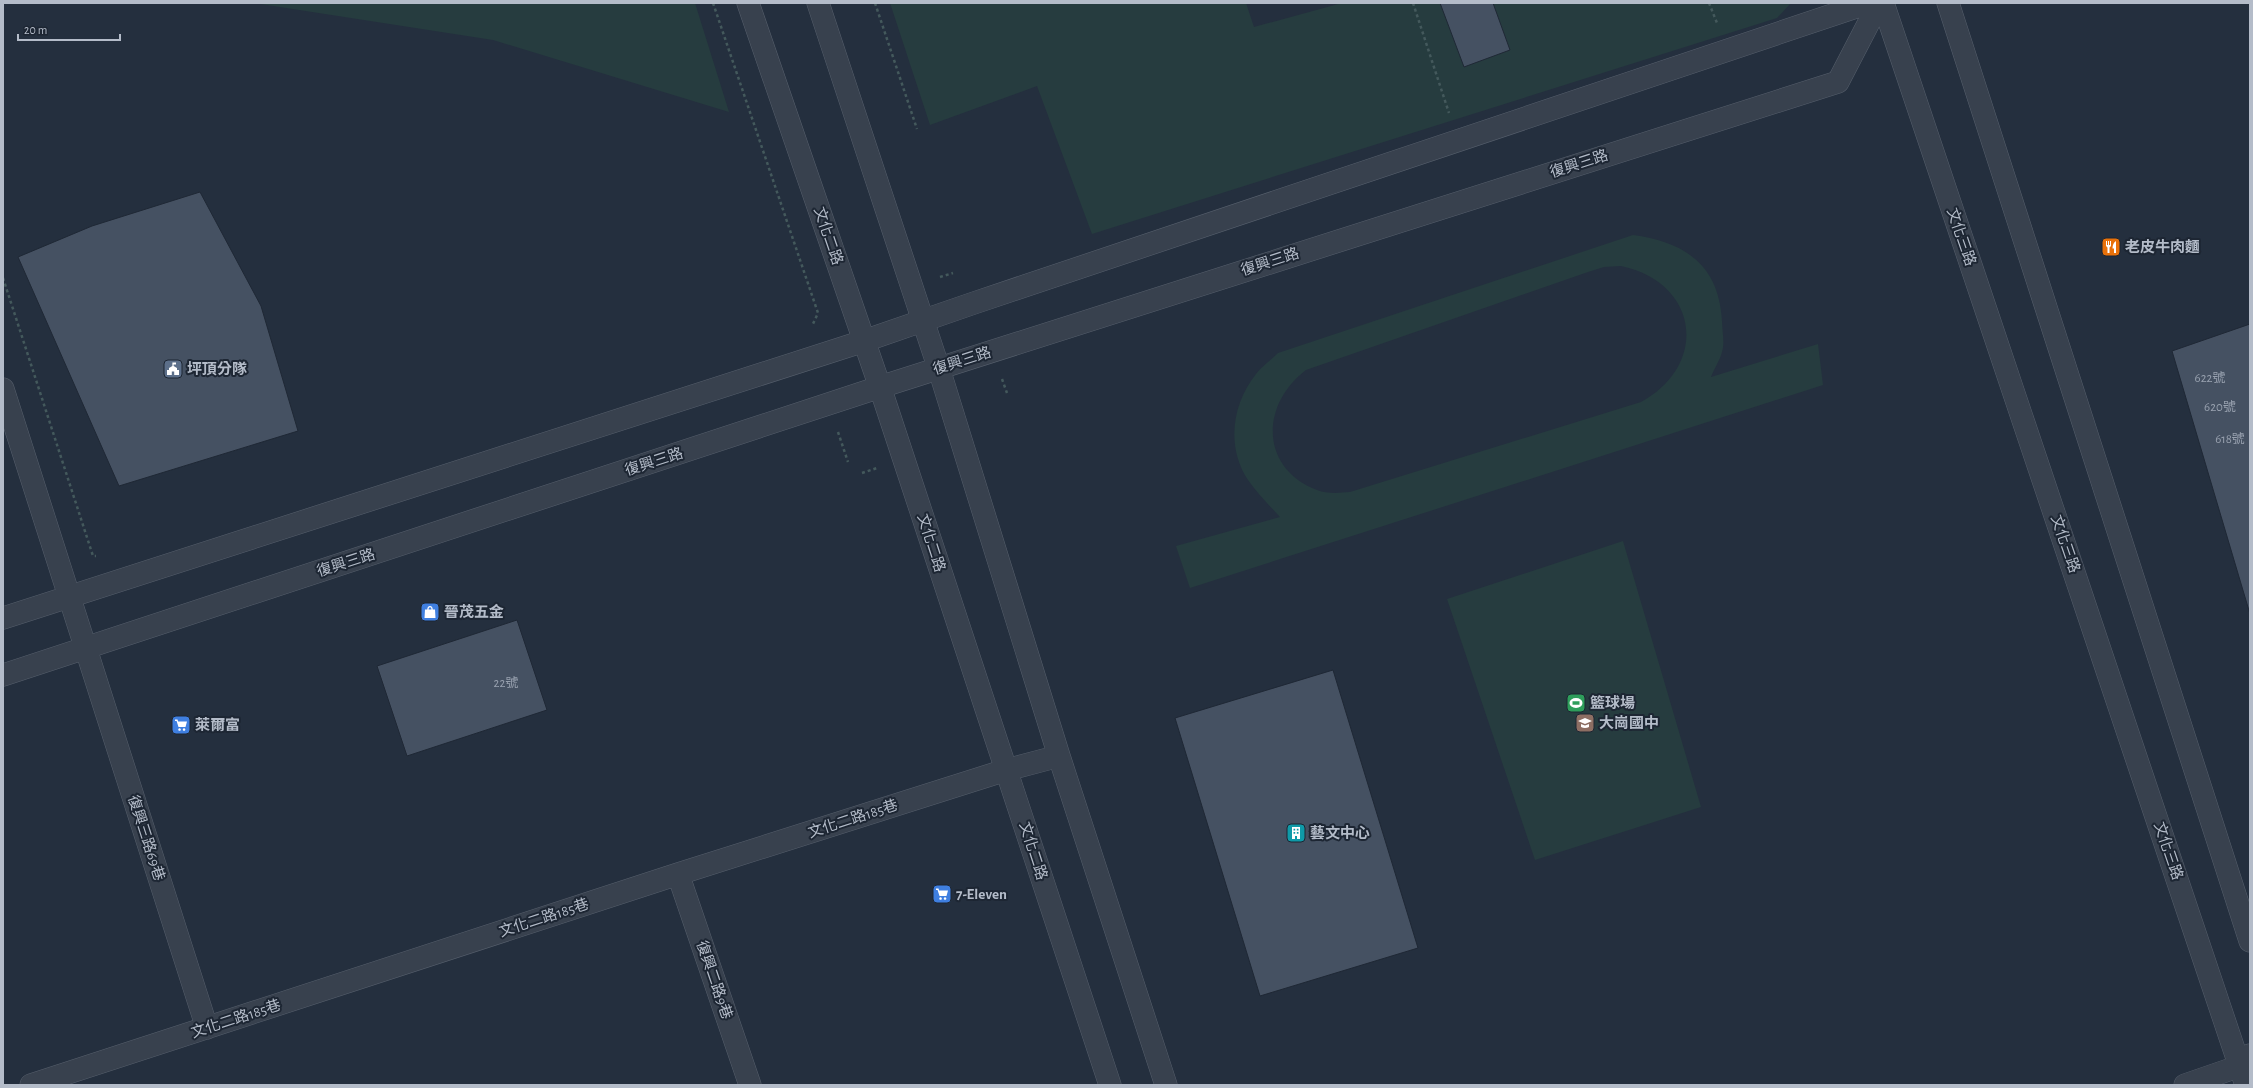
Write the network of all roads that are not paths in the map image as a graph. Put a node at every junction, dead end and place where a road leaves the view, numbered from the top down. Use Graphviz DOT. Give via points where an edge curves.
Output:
graph roads {
  1 [pos="748,3"];
  2 [pos="818,3"];
  3 [pos="1868,3"];
  4 [pos="1879,3"];
  5 [pos="1883,3"];
  6 [pos="1948,3"];
  7 [pos="923,320"];
  8 [pos="864,341"];
  9 [pos="939,369"];
  10 [pos="880,387"];
  11 [pos="3,389"];
  12 [pos="69,597"];
  13 [pos="3,618"];
  14 [pos="86,648"];
  15 [pos="3,675"];
  16 [pos="1059,756"];
  17 [pos="1006,770"];
  18 [pos="678,874"];
  19 [pos="2250,941"];
  20 [pos="207,1028"];
  21 [pos="2246,1069"];
  22 [pos="31,1085"];
  23 [pos="750,1085"];
  24 [pos="1110,1085"];
  25 [pos="1166,1085"];
  26 [pos="2185,1085"];
  1 -- 8 [label="street, 文化二路"];
  2 -- 7 [label="street"];
  3 -- 7 [label="street"];
  4 -- 9 [label="street, 復興三路" via="1838,82"];
  5 -- 21 [label="street, 文化三路"];
  6 -- 19 [label="street"];
  7 -- 8 [label="street"];
  7 -- 9 [label="street"];
  8 -- 10 [label="street, 文化二路"];
  8 -- 12 [label="street"];
  9 -- 10 [label="street, 復興三路"];
  9 -- 16 [label="street"];
  10 -- 14 [label="street, 復興三路"];
  10 -- 17 [label="street, 文化二路"];
  11 -- 12 [label="street, 復興三路69巷"];
  12 -- 13 [label="street"];
  12 -- 14 [label="street, 復興三路69巷"];
  14 -- 15 [label="street, 復興三路"];
  14 -- 20 [label="street, 復興三路69巷"];
  16 -- 17 [label="street, 文化二路185巷"];
  16 -- 25 [label="street"];
  17 -- 18 [label="street, 文化二路185巷"];
  17 -- 24 [label="street, 文化二路"];
  18 -- 20 [label="street, 文化二路185巷"];
  18 -- 23 [label="street, 復興二路9巷"];
  20 -- 22 [label="street, 文化二路185巷"];
  21 -- 26 [label="street"];
}
